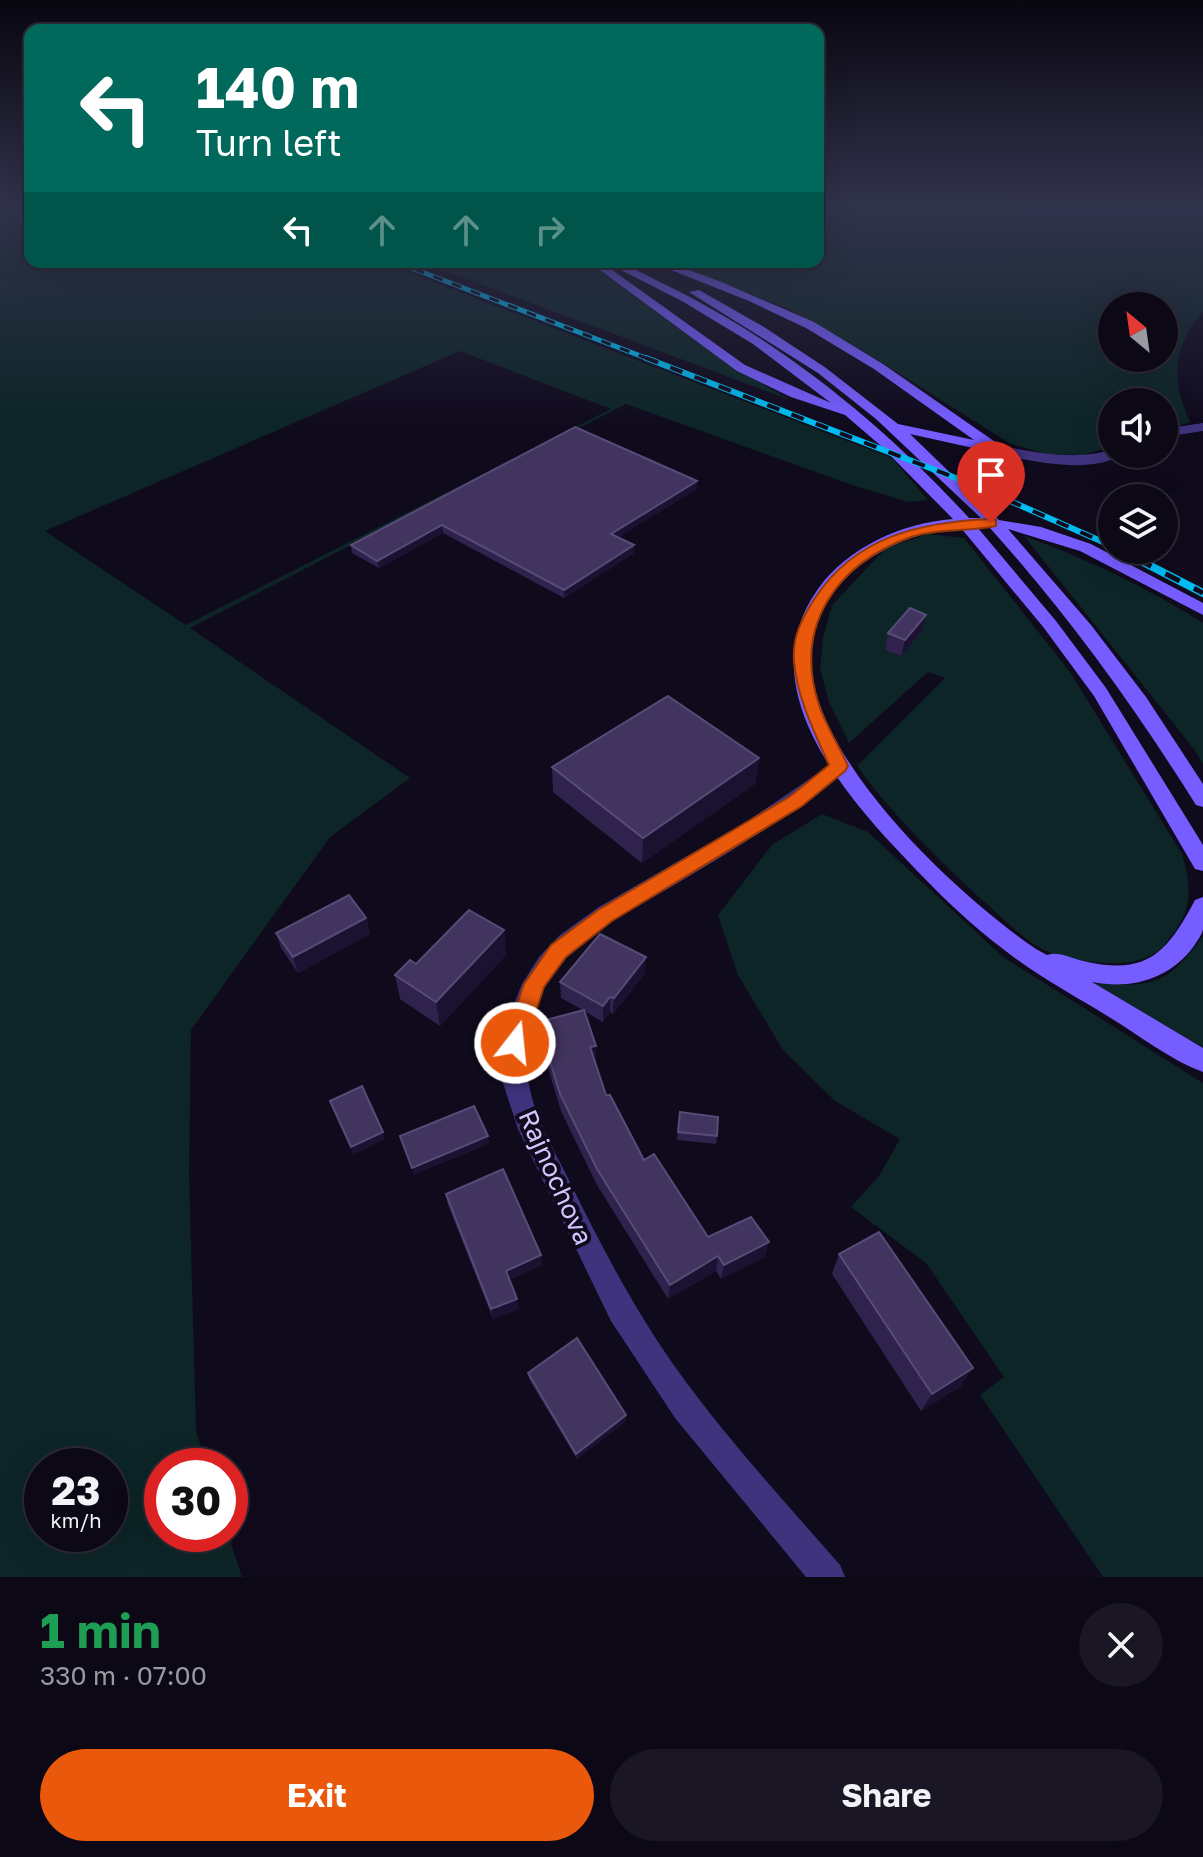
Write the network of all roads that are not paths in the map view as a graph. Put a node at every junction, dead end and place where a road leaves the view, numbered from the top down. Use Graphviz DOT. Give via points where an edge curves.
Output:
graph roads {
  1 [pos="614,277"];
  2 [pos="638,277"];
  3 [pos="663,277"];
  4 [pos="694,277"];
  5 [pos="1203,427"];
  6 [pos="1178,431"];
  7 [pos="996,449"];
  8 [pos="1098,456"];
  9 [pos="1203,610"];
  10 [pos="839,766"];
  11 [pos="1203,800"];
  12 [pos="1203,863"];
  13 [pos="1203,906"];
  14 [pos="1015,946"];
  15 [pos="1203,1061"];
  16 [pos="828,1577"];
  1 -- 7 [label="main road" via="741,368 796,394 852,415"];
  2 -- 12 [label="main road" via="786,362 885,439 957,512 1101,693"];
  3 -- 11 [label="main road" via="805,357 905,434 983,509 1132,690"];
  4 -- 7 [label="main road" via="829,336"];
  5 -- 6 [label="street"];
  7 -- 8 [label="street" via="1073,460"];
  9 -- 10 [label="main road" via="1091,552 1010,525 948,525 886,542 835,580 804,633 805,687"];
  10 -- 14 [label="main road" via="924,865"];
  10 -- 16 [label="street, Rajnochova" via="796,802 605,915 558,951 526,1002 514,1057 527,1118 605,1284 666,1381"];
  13 -- 14 [label="main road" via="1175,955 1144,972 1082,971"];
  14 -- 15 [label="main road"];
}
